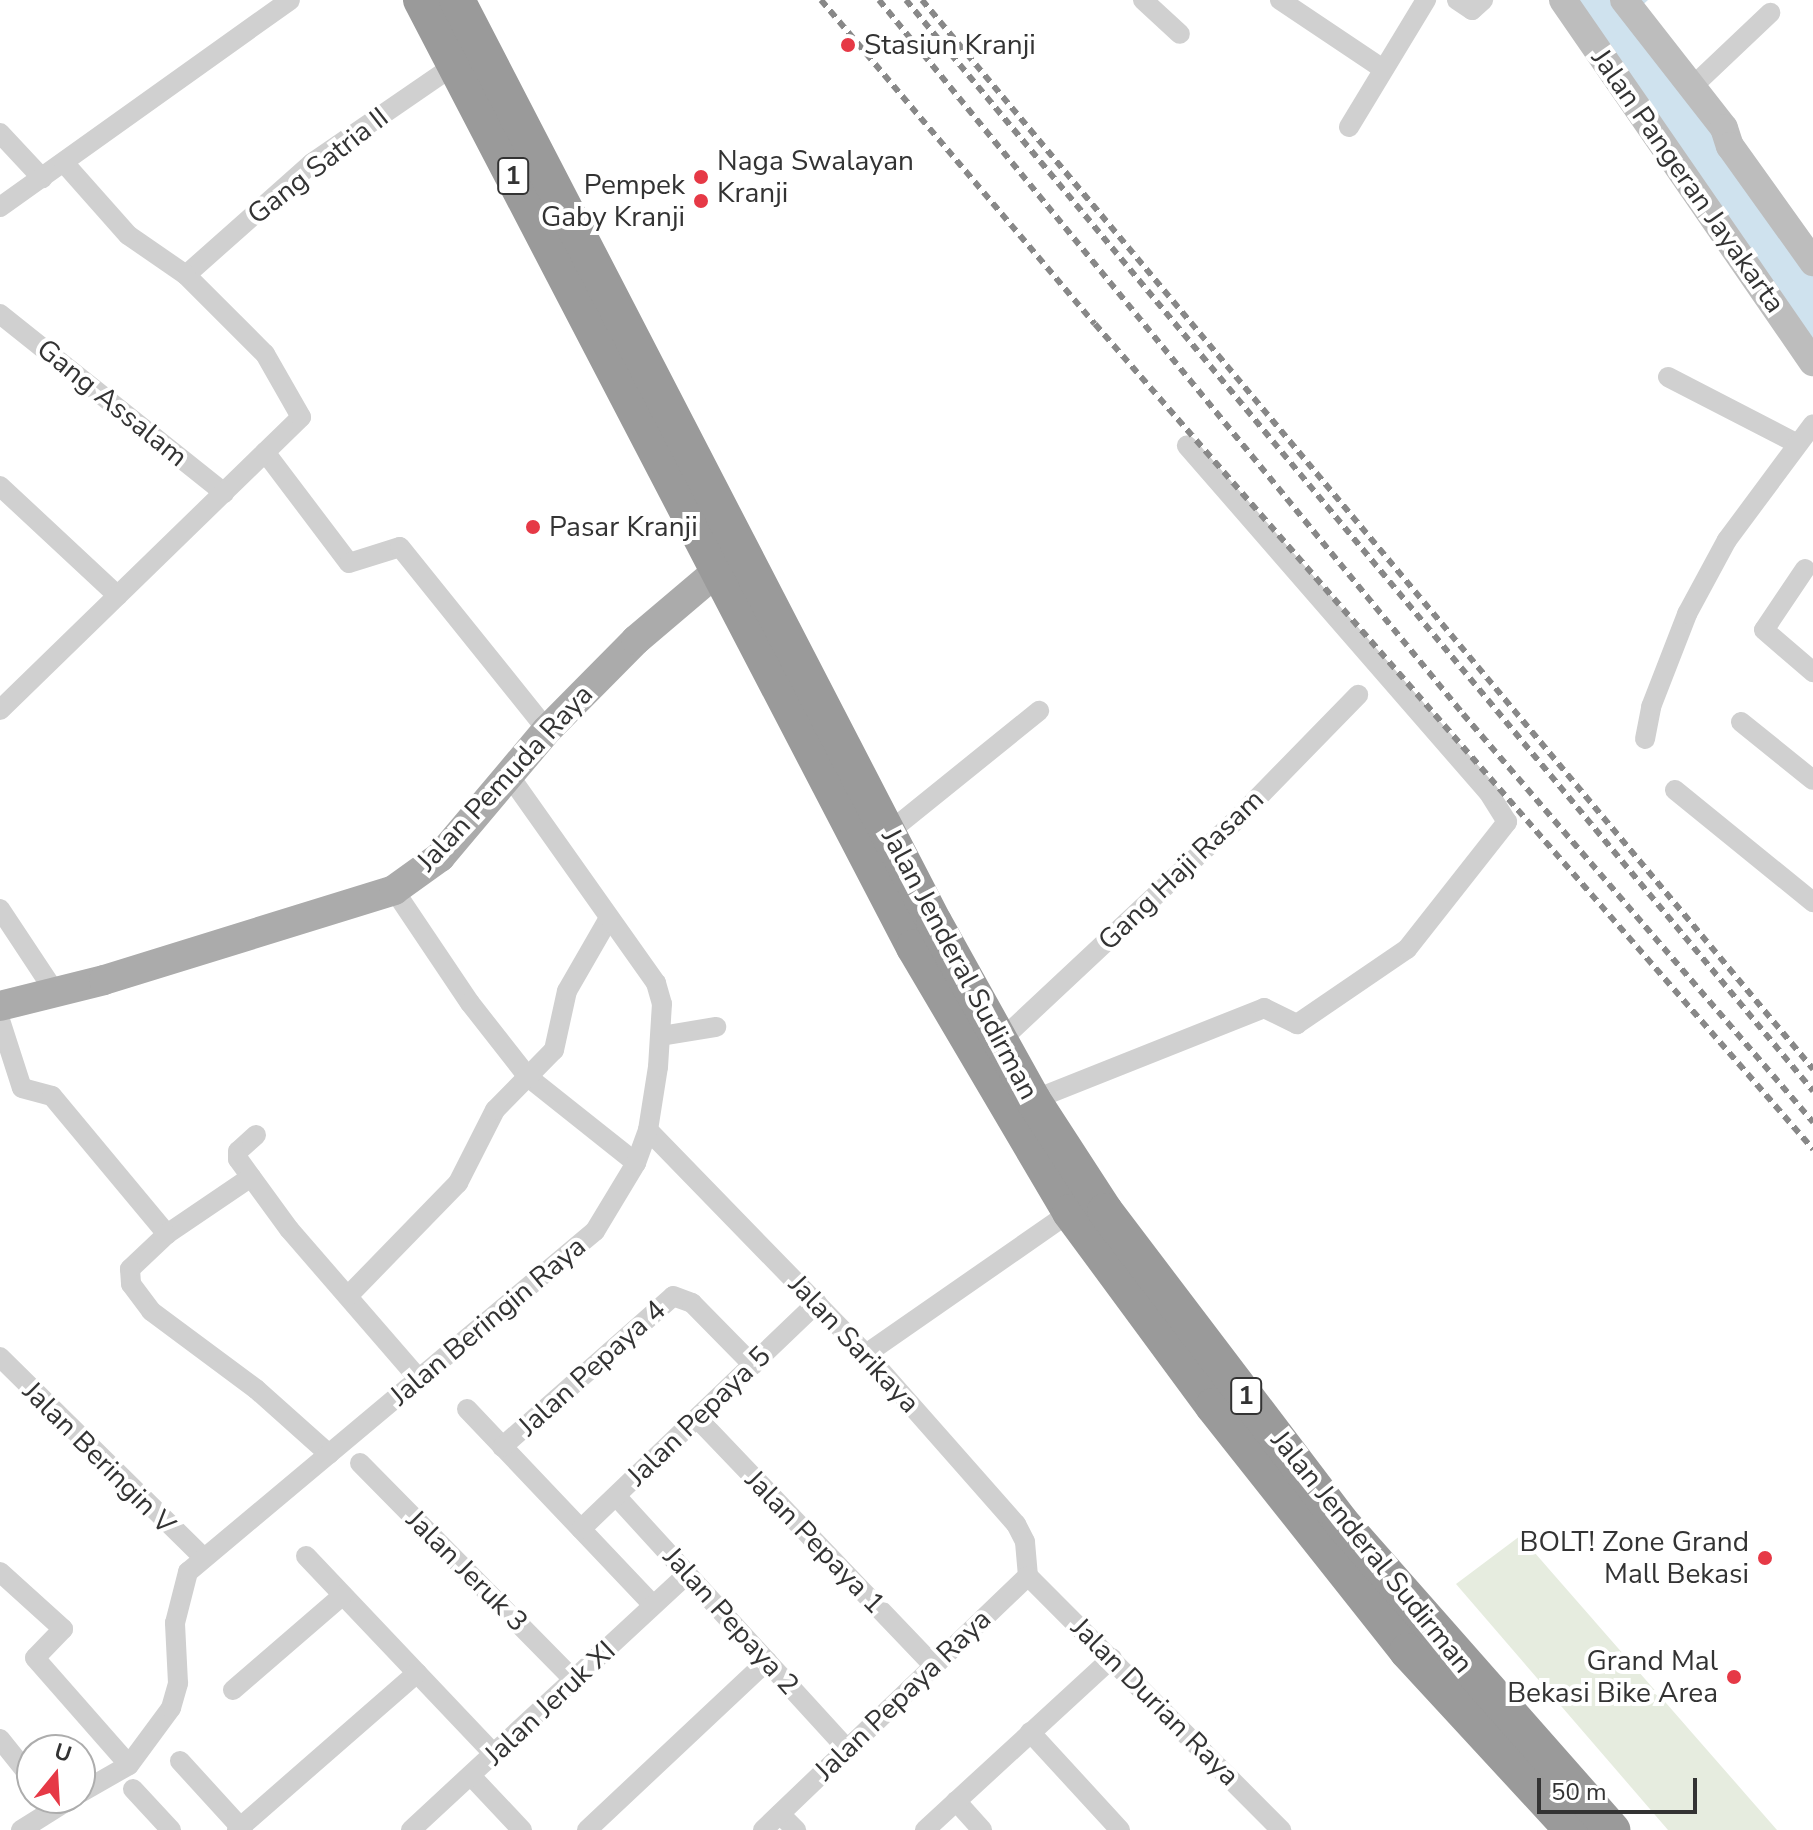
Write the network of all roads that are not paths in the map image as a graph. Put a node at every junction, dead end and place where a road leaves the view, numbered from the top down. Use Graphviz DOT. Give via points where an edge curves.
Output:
graph roads {
  1 [pos="290,0"];
  2 [pos="421,0"];
  3 [pos="457,0"];
  4 [pos="1143,0"];
  5 [pos="1280,0"];
  6 [pos="1426,0"];
  7 [pos="1457,0"];
  8 [pos="1483,0"];
  9 [pos="1563,0"];
  10 [pos="1636,4"];
  11 [pos="1770,13"];
  12 [pos="1180,34"];
  13 [pos="456,64"];
  14 [pos="1383,69"];
  15 [pos="1692,87"];
  16 [pos="1349,127"];
  17 [pos="0,133"];
  18 [pos="64,163"];
  19 [pos="42,178"];
  20 [pos="0,207"];
  21 [pos="1813,262"];
  22 [pos="186,275"];
  23 [pos="0,314"];
  24 [pos="1813,362"];
  25 [pos="1668,377"];
  26 [pos="1813,424"];
  27 [pos="1796,443"];
  28 [pos="1187,446"];
  29 [pos="265,452"];
  30 [pos="0,486"];
  31 [pos="224,493"];
  32 [pos="730,558"];
  33 [pos="1805,569"];
  34 [pos="118,596"];
  35 [pos="1813,672"];
  36 [pos="1358,695"];
  37 [pos="0,710"];
  38 [pos="1039,711"];
  39 [pos="1741,722"];
  40 [pos="547,730"];
  41 [pos="1645,739"];
  42 [pos="509,775"];
  43 [pos="1813,780"];
  44 [pos="1675,790"];
  45 [pos="889,832"];
  46 [pos="394,890"];
  47 [pos="1813,902"];
  48 [pos="0,909"];
  49 [pos="912,912"];
  50 [pos="609,918"];
  51 [pos="55,992"];
  52 [pos="0,1006"];
  53 [pos="0,1020"];
  54 [pos="716,1027"];
  55 [pos="661,1036"];
  56 [pos="1000,1041"];
  57 [pos="528,1077"];
  58 [pos="1033,1100"];
  59 [pos="651,1132"];
  60 [pos="256,1135"];
  61 [pos="636,1163"];
  62 [pos="251,1177"];
  63 [pos="1070,1212"];
  64 [pos="167,1234"];
  65 [pos="348,1296"];
  66 [pos="817,1303"];
  67 [pos="866,1354"];
  68 [pos="0,1357"];
  69 [pos="753,1365"];
  70 [pos="418,1378"];
  71 [pos="467,1409"];
  72 [pos="697,1418"];
  73 [pos="502,1447"];
  74 [pos="329,1454"];
  75 [pos="360,1463"];
  76 [pos="616,1496"];
  77 [pos="581,1529"];
  78 [pos="1329,1530"];
  79 [pos="202,1556"];
  80 [pos="306,1556"];
  81 [pos="0,1572"];
  82 [pos="687,1574"];
  83 [pos="1028,1576"];
  84 [pos="343,1595"];
  85 [pos="653,1605"];
  86 [pos="1112,1658"];
  87 [pos="767,1661"];
  88 [pos="934,1666"];
  89 [pos="417,1673"];
  90 [pos="573,1679"];
  91 [pos="233,1690"];
  92 [pos="1030,1732"];
  93 [pos="0,1739"];
  94 [pos="845,1747"];
  95 [pos="493,1753"];
  96 [pos="16,1759"];
  97 [pos="180,1761"];
  98 [pos="129,1765"];
  99 [pos="472,1777"];
  100 [pos="96,1784"];
  101 [pos="133,1789"];
  102 [pos="956,1801"];
  103 [pos="41,1814"];
  104 [pos="780,1814"];
  105 [pos="1274,1828"];
  106 [pos="240,1829"];
  107 [pos="21,1830"];
  108 [pos="171,1830"];
  109 [pos="411,1830"];
  110 [pos="522,1830"];
  111 [pos="587,1830"];
  112 [pos="763,1830"];
  113 [pos="796,1830"];
  114 [pos="925,1830"];
  115 [pos="982,1830"];
  116 [pos="1120,1830"];
  117 [pos="1572,1830"];
  118 [pos="1612,1830"];
  1 -- 18 [label="street"];
  2 -- 13 [label="highway, Jalan Jenderal Sudirman / 1"];
  3 -- 32 [label="highway, Jalan Jenderal Sudirman / 1"];
  4 -- 12 [label="street"];
  5 -- 14 [label="street"];
  6 -- 14 [label="street"];
  7 -- 8 [label="street" via="1472,10"];
  9 -- 24 [label="street, Jalan Pangeran Jayakarta"];
  10 -- 15 [label="street, Jalan Pangeran Jayakarta"];
  11 -- 15 [label="street"];
  13 -- 22 [label="street, Gang Satria II" via="312,163"];
  13 -- 32 [label="highway, Jalan Jenderal Sudirman / 1"];
  14 -- 16 [label="street"];
  15 -- 21 [label="street, Jalan Pangeran Jayakarta"];
  17 -- 19 [label="street"];
  18 -- 19 [label="street"];
  18 -- 22 [label="street" via="128,235"];
  19 -- 20 [label="street"];
  22 -- 29 [label="street" via="265,354 301,417"];
  23 -- 31 [label="street, Gang Assalam"];
  25 -- 27 [label="street"];
  26 -- 27 [label="street"];
  27 -- 41 [label="street" via="1727,540 1687,614 1651,707"];
  28 -- 58 [label="street" via="1508,819 1407,949 1297,1024 1264,1008"];
  29 -- 31 [label="street"];
  29 -- 40 [label="street" via="347,562 400,547"];
  30 -- 34 [label="street"];
  31 -- 34 [label="street"];
  32 -- 40 [label="main road, Jalan Pemuda Raya"];
  32 -- 45 [label="highway, Jalan Jenderal Sudirman / 1"];
  32 -- 49 [label="highway, Jalan Jenderal Sudirman / 1"];
  33 -- 35 [label="street" via="1764,628"];
  34 -- 37 [label="street"];
  36 -- 56 [label="street, Gang Haji Rasam" via="1236,820"];
  38 -- 45 [label="street"];
  39 -- 43 [label="street"];
  40 -- 42 [label="main road, Jalan Pemuda Raya"];
  42 -- 46 [label="main road, Jalan Pemuda Raya" via="440,857"];
  42 -- 50 [label="street, Jalan Beringin Raya"];
  44 -- 47 [label="street"];
  45 -- 49 [label="highway, Jalan Jenderal Sudirman / 1"];
  46 -- 51 [label="main road, Jalan Pemuda Raya"];
  46 -- 57 [label="street" via="470,1003"];
  48 -- 51 [label="street"];
  49 -- 56 [label="highway, Jalan Jenderal Sudirman / 1"];
  49 -- 63 [label="highway, Jalan Jenderal Sudirman / 1"];
  50 -- 55 [label="street, Jalan Beringin Raya" via="656,983 662,1004"];
  50 -- 57 [label="street" via="567,991 554,1050"];
  51 -- 52 [label="main road, Jalan Pemuda Raya"];
  53 -- 64 [label="street" via="22,1088 52,1096"];
  54 -- 55 [label="street"];
  55 -- 59 [label="street, Jalan Beringin Raya"];
  56 -- 58 [label="highway, Jalan Jenderal Sudirman / 1"];
  57 -- 61 [label="street"];
  57 -- 65 [label="street" via="495,1110 458,1183"];
  58 -- 78 [label="highway, Jalan Jenderal Sudirman / 1"];
  59 -- 61 [label="street, Jalan Beringin Raya"];
  59 -- 66 [label="street, Jalan Sarikaya"];
  60 -- 62 [label="street" via="238,1151"];
  61 -- 70 [label="street, Jalan Beringin Raya" via="595,1231"];
  62 -- 64 [label="street"];
  62 -- 65 [label="street"];
  63 -- 67 [label="street"];
  63 -- 78 [label="highway, Jalan Jenderal Sudirman / 1"];
  64 -- 74 [label="street" via="130,1269 135,1291 151,1311 256,1389"];
  65 -- 70 [label="street"];
  66 -- 67 [label="street, Jalan Sarikaya"];
  66 -- 69 [label="street, Jalan Pepaya 5"];
  67 -- 83 [label="street, Jalan Sarikaya" via="1016,1524 1025,1542"];
  68 -- 79 [label="street, Jalan Beringin V"];
  69 -- 72 [label="street, Jalan Pepaya 5"];
  69 -- 73 [label="street, Jalan Pepaya 4" via="692,1303 673,1296"];
  70 -- 74 [label="street, Jalan Beringin Raya"];
  71 -- 73 [label="street"];
  72 -- 76 [label="street, Jalan Pepaya 5"];
  72 -- 88 [label="street, Jalan Pepaya 1"];
  73 -- 77 [label="street"];
  74 -- 79 [label="street, Jalan Beringin Raya"];
  75 -- 90 [label="street, Jalan Jeruk 3"];
  76 -- 77 [label="street, Jalan Pepaya 5"];
  76 -- 82 [label="street, Jalan Pepaya 2"];
  77 -- 85 [label="street"];
  78 -- 117 [label="highway, Jalan Jenderal Sudirman / 1" via="1455,1706"];
  78 -- 118 [label="highway, Jalan Jenderal Sudirman / 1"];
  79 -- 98 [label="street, Jalan Beringin Raya" via="188,1572 179,1598 176,1698"];
  80 -- 84 [label="street"];
  81 -- 98 [label="street" via="63,1629 35,1658"];
  82 -- 85 [label="street, Jalan Jeruk XI"];
  82 -- 87 [label="street, Jalan Pepaya 2"];
  83 -- 86 [label="street, Jalan Durian Raya"];
  83 -- 88 [label="street, Jalan Pepaya Raya"];
  84 -- 89 [label="street"];
  84 -- 91 [label="street"];
  85 -- 90 [label="street, Jalan Jeruk XI"];
  86 -- 92 [label="street"];
  86 -- 105 [label="street, Jalan Durian Raya"];
  87 -- 94 [label="street, Jalan Pepaya 2"];
  87 -- 111 [label="street"];
  88 -- 94 [label="street, Jalan Pepaya Raya"];
  89 -- 95 [label="street"];
  89 -- 106 [label="street"];
  90 -- 95 [label="street, Jalan Jeruk XI"];
  92 -- 102 [label="street"];
  92 -- 116 [label="street"];
  93 -- 96 [label="street"];
  94 -- 104 [label="street, Jalan Pepaya Raya"];
  95 -- 99 [label="street, Jalan Jeruk XI"];
  97 -- 106 [label="street"];
  98 -- 100 [label="street, Jalan Beringin Raya"];
  99 -- 109 [label="street, Jalan Jeruk XI"];
  99 -- 110 [label="street"];
  101 -- 108 [label="street"];
  102 -- 114 [label="street"];
  102 -- 115 [label="street"];
  103 -- 107 [label="street"];
  104 -- 112 [label="street, Jalan Pepaya Raya"];
  104 -- 113 [label="street"];
}
